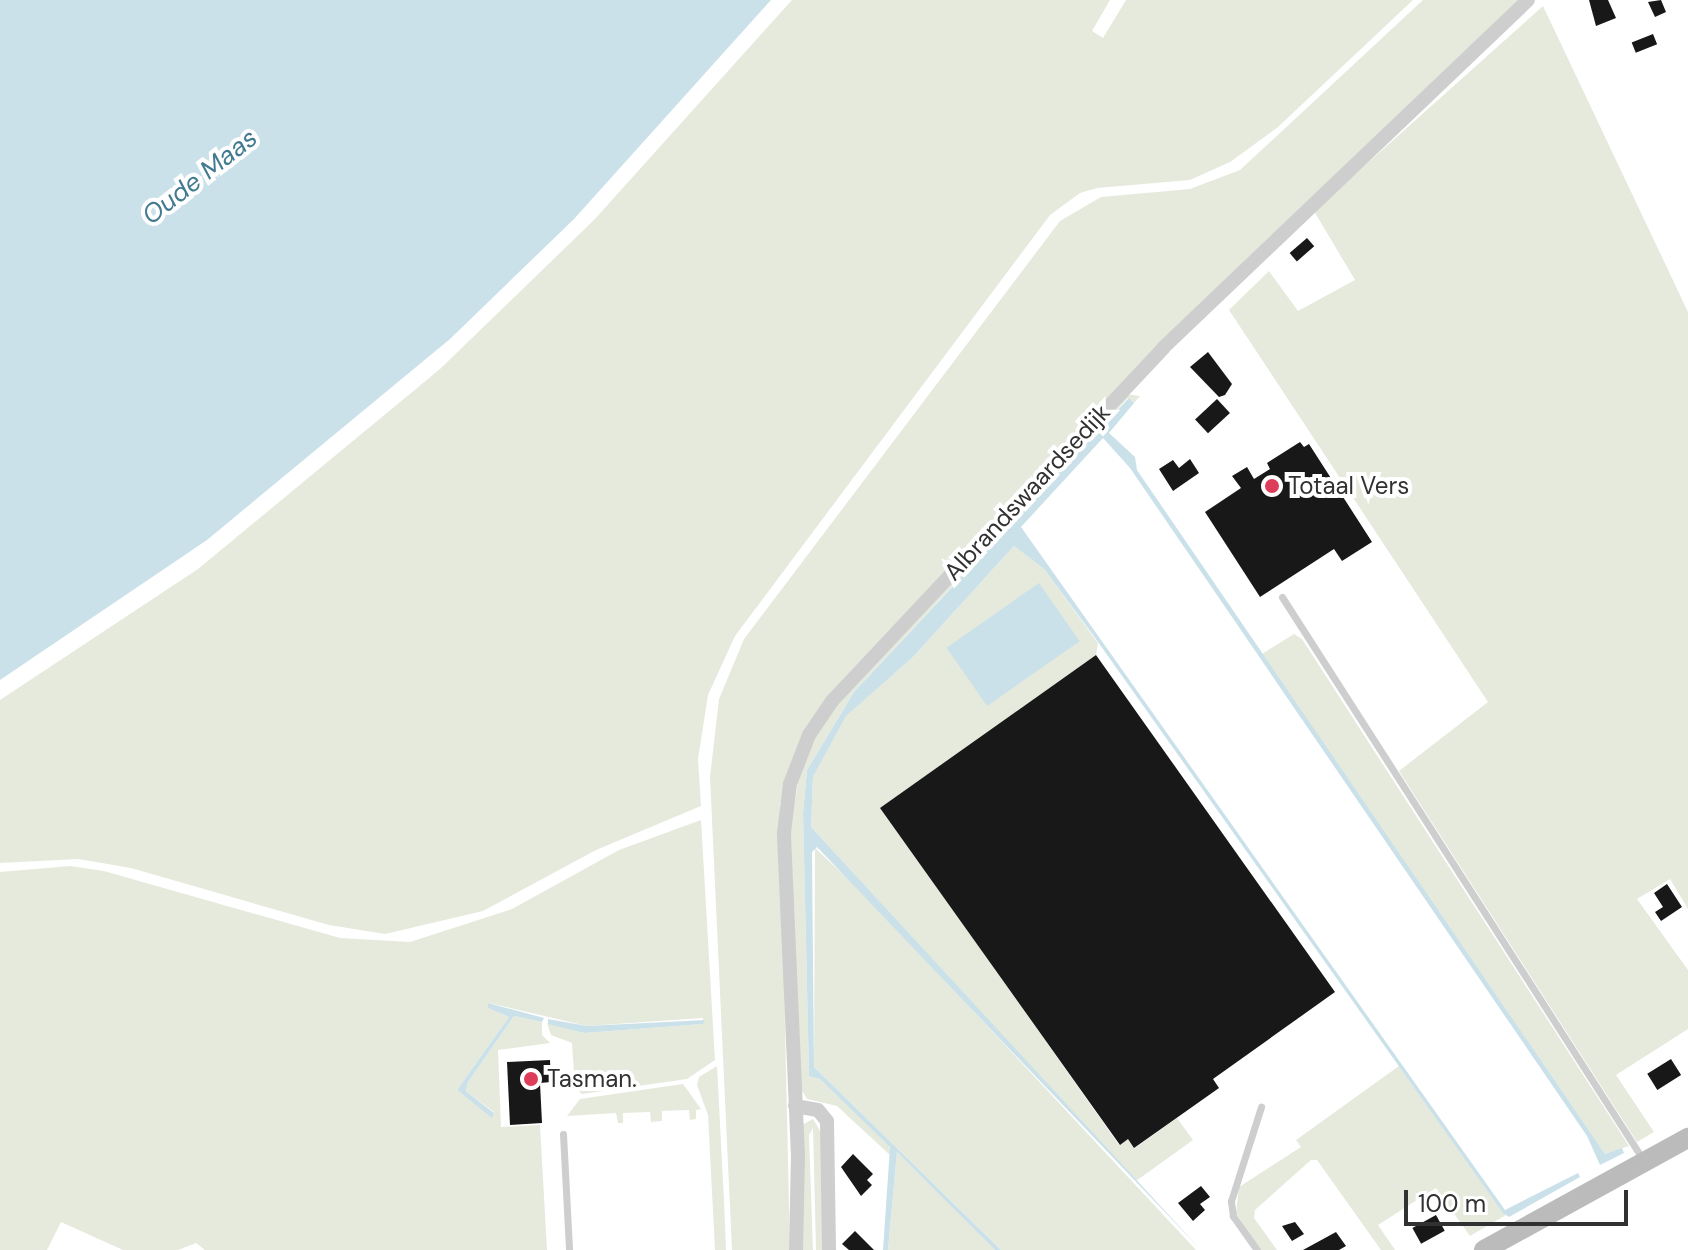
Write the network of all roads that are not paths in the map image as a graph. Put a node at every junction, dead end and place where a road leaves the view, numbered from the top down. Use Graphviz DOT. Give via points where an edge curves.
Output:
graph roads {
  1 [pos="1528,0"];
  2 [pos="1282,597"];
  3 [pos="795,1106"];
  4 [pos="1261,1107"];
  5 [pos="563,1134"];
  6 [pos="1688,1138"];
  7 [pos="1645,1161"];
  8 [pos="569,1250"];
  9 [pos="796,1250"];
  10 [pos="829,1250"];
  11 [pos="1257,1250"];
  12 [pos="1484,1250"];
  1 -- 3 [label="street, Albrandswaardsedijk" via="1163,348 820,718 796,765 785,815"];
  2 -- 7 [label="lane"];
  3 -- 9 [label="street, Albrandswaardsedijk"];
  3 -- 10 [label="street" via="818,1110 827,1121"];
  4 -- 11 [label="lane" via="1231,1201 1233,1216"];
  5 -- 8 [label="lane"];
  6 -- 7 [label="street"];
  7 -- 12 [label="street"];
}
